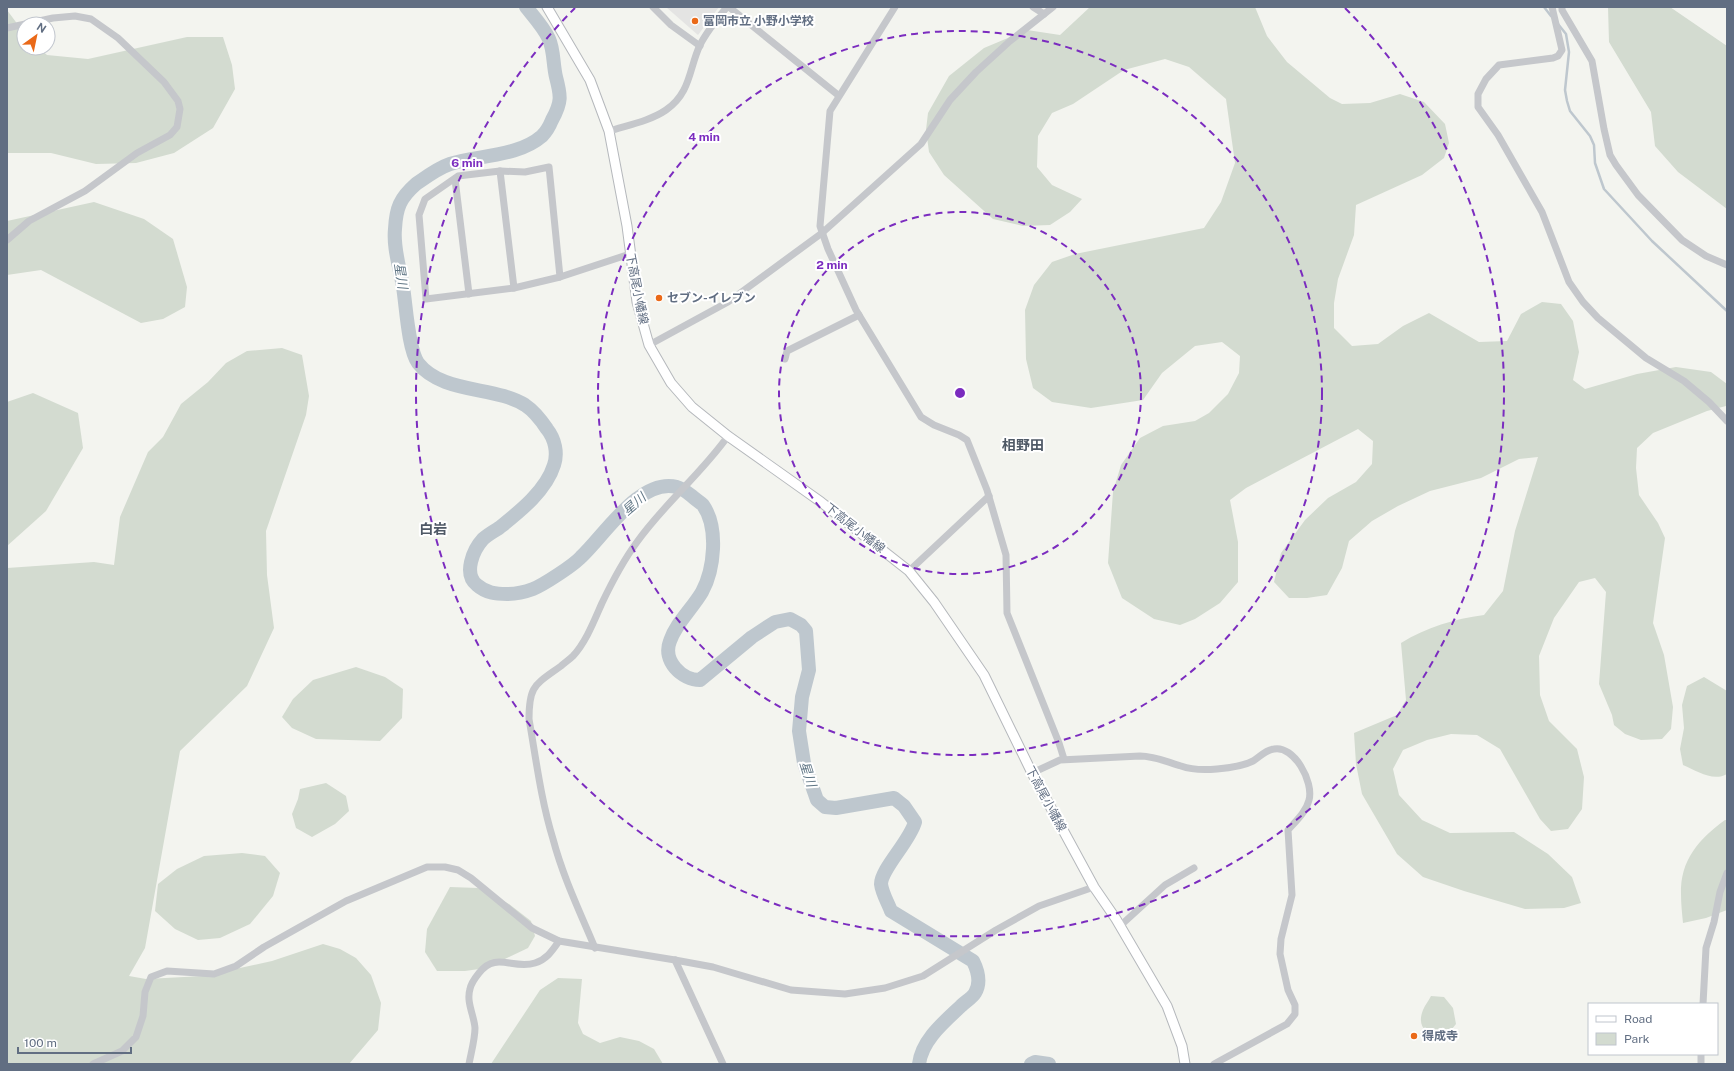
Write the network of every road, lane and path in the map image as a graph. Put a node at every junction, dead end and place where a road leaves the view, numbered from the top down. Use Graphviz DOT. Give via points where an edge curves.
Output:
graph roads {
  1 [pos="547,7"];
  2 [pos="653,7"];
  3 [pos="728,7"];
  4 [pos="895,7"];
  5 [pos="1033,7"];
  6 [pos="1053,7"];
  7 [pos="1552,7"];
  8 [pos="1562,7"];
  9 [pos="1044,14"];
  10 [pos="7,28"];
  11 [pos="700,46"];
  12 [pos="838,95"];
  13 [pos="609,131"];
  14 [pos="500,171"];
  15 [pos="454,179"];
  16 [pos="822,233"];
  17 [pos="7,240"];
  18 [pos="630,254"];
  19 [pos="1727,265"];
  20 [pos="560,277"];
  21 [pos="514,288"];
  22 [pos="469,294"];
  23 [pos="859,316"];
  24 [pos="649,345"];
  25 [pos="785,359"];
  26 [pos="1727,422"];
  27 [pos="728,436"];
  28 [pos="989,496"];
  29 [pos="909,571"];
  30 [pos="1064,759"];
  31 [pos="1032,773"];
  32 [pos="1194,868"];
  33 [pos="1727,873"];
  34 [pos="1094,887"];
  35 [pos="1120,926"];
  36 [pos="559,941"];
  37 [pos="595,948"];
  38 [pos="675,960"];
  39 [pos="1703,1003"];
  40 [pos="93,1064"];
  41 [pos="469,1064"];
  42 [pos="724,1064"];
  43 [pos="1185,1064"];
  44 [pos="1214,1064"];
  1 -- 13 [label="main road, 下高尾小幡線" via="590,80"];
  2 -- 11 [label="street" via="671,25"];
  3 -- 11 [label="street"];
  3 -- 12 [label="street"];
  4 -- 12 [label="street"];
  5 -- 9 [label="street"];
  6 -- 9 [label="street"];
  7 -- 26 [label="street" via="1562,50 1560,54 1553,58 1499,65 1486,79 1478,94 1478,107 1498,135 1542,212 1569,282 1583,302 1646,358 1684,381 1709,402"];
  8 -- 19 [label="street" via="1592,61 1610,155 1616,165 1638,194 1682,240 1706,256"];
  9 -- 16 [label="street" via="976,72 950,100 921,144"];
  10 -- 17 [label="street" via="53,18 75,16 91,19 118,38 164,82 178,101 180,109 177,127 170,135 137,153 85,191 29,221"];
  11 -- 13 [label="street" via="691,76 681,94 668,109 651,118"];
  12 -- 16 [label="street" via="830,111 820,226"];
  13 -- 18 [label="main road, 下高尾小幡線"];
  14 -- 15 [label="street" via="458,176"];
  14 -- 20 [label="street" via="525,172 549,167"];
  14 -- 21 [label="street"];
  15 -- 22 [label="street"];
  15 -- 22 [label="street" via="425,199 419,214 426,299"];
  16 -- 23 [label="street"];
  16 -- 24 [label="street" via="728,302"];
  18 -- 20 [label="street"];
  18 -- 24 [label="main road, 下高尾小幡線" via="637,302"];
  20 -- 21 [label="street"];
  21 -- 22 [label="street"];
  23 -- 25 [label="street" via="787,351"];
  23 -- 28 [label="street" via="921,417 967,440"];
  24 -- 27 [label="main road, 下高尾小幡線" via="671,383 692,407"];
  27 -- 29 [label="main road, 下高尾小幡線" via="821,502"];
  27 -- 37 [label="street" via="714,457 675,497 637,542 613,581 590,630 573,656 538,683 531,692 529,719 544,805 570,890"];
  28 -- 29 [label="street"];
  28 -- 30 [label="street" via="1006,555 1007,614"];
  29 -- 31 [label="main road, 下高尾小幡線" via="934,602 984,675"];
  30 -- 31 [label="street"];
  30 -- 44 [label="street" via="1149,756 1182,767 1217,769 1243,765 1269,750 1279,749 1290,755 1305,771 1309,783 1309,802 1288,830 1292,895 1281,939 1280,954 1288,990 1295,1005 1295,1014 1282,1028"];
  31 -- 34 [label="main road, 下高尾小幡線"];
  32 -- 35 [label="street" via="1165,885"];
  33 -- 39 [label="street" via="1706,948"];
  34 -- 35 [label="main road, 下高尾小幡線"];
  34 -- 38 [label="street" via="1039,906 923,976 885,988 845,994 791,990 713,967"];
  35 -- 43 [label="main road, 下高尾小幡線" via="1167,1006 1182,1046"];
  36 -- 37 [label="street"];
  36 -- 40 [label="street" via="532,928 458,870 427,867 346,902 264,947 236,966 214,974 167,970 151,977 145,992 143,1016 136,1037 122,1051"];
  36 -- 41 [label="street" via="550,955 543,960 528,964 491,962 475,978 470,989 469,1001 475,1028"];
  37 -- 38 [label="street"];
  38 -- 42 [label="street"];
}
